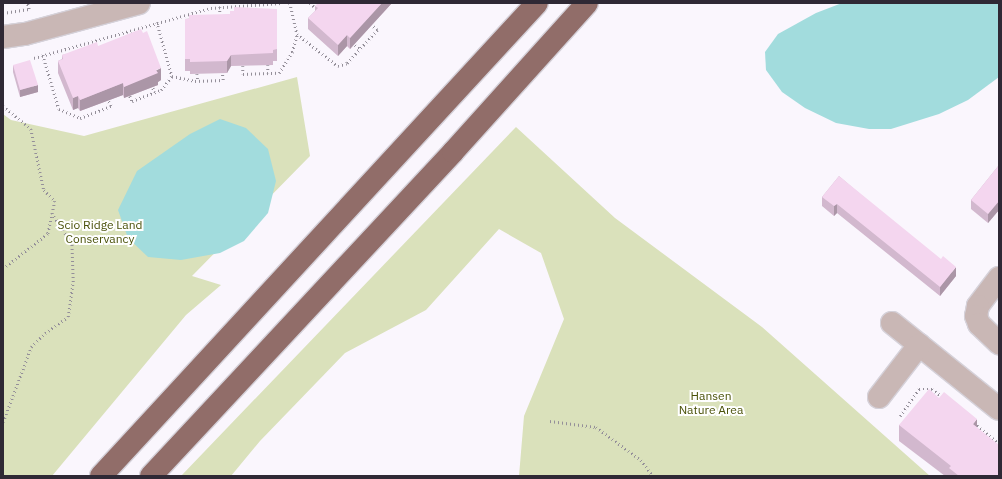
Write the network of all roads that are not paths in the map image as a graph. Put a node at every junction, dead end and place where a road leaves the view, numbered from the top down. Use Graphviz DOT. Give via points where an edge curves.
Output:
graph roads {
  1 [pos="139,3"];
  2 [pos="537,3"];
  3 [pos="587,3"];
  4 [pos="3,37"];
  5 [pos="999,278"];
  6 [pos="892,323"];
  7 [pos="999,343"];
  8 [pos="919,345"];
  9 [pos="879,397"];
  10 [pos="999,409"];
  11 [pos="101,476"];
  12 [pos="151,476"];
  1 -- 4 [label="street" via="25,34"];
  2 -- 11 [label="highway"];
  3 -- 12 [label="highway" via="453,152"];
  5 -- 7 [label="street" via="978,306 976,316 979,324"];
  6 -- 8 [label="street"];
  8 -- 9 [label="street"];
  8 -- 10 [label="street"];
}
